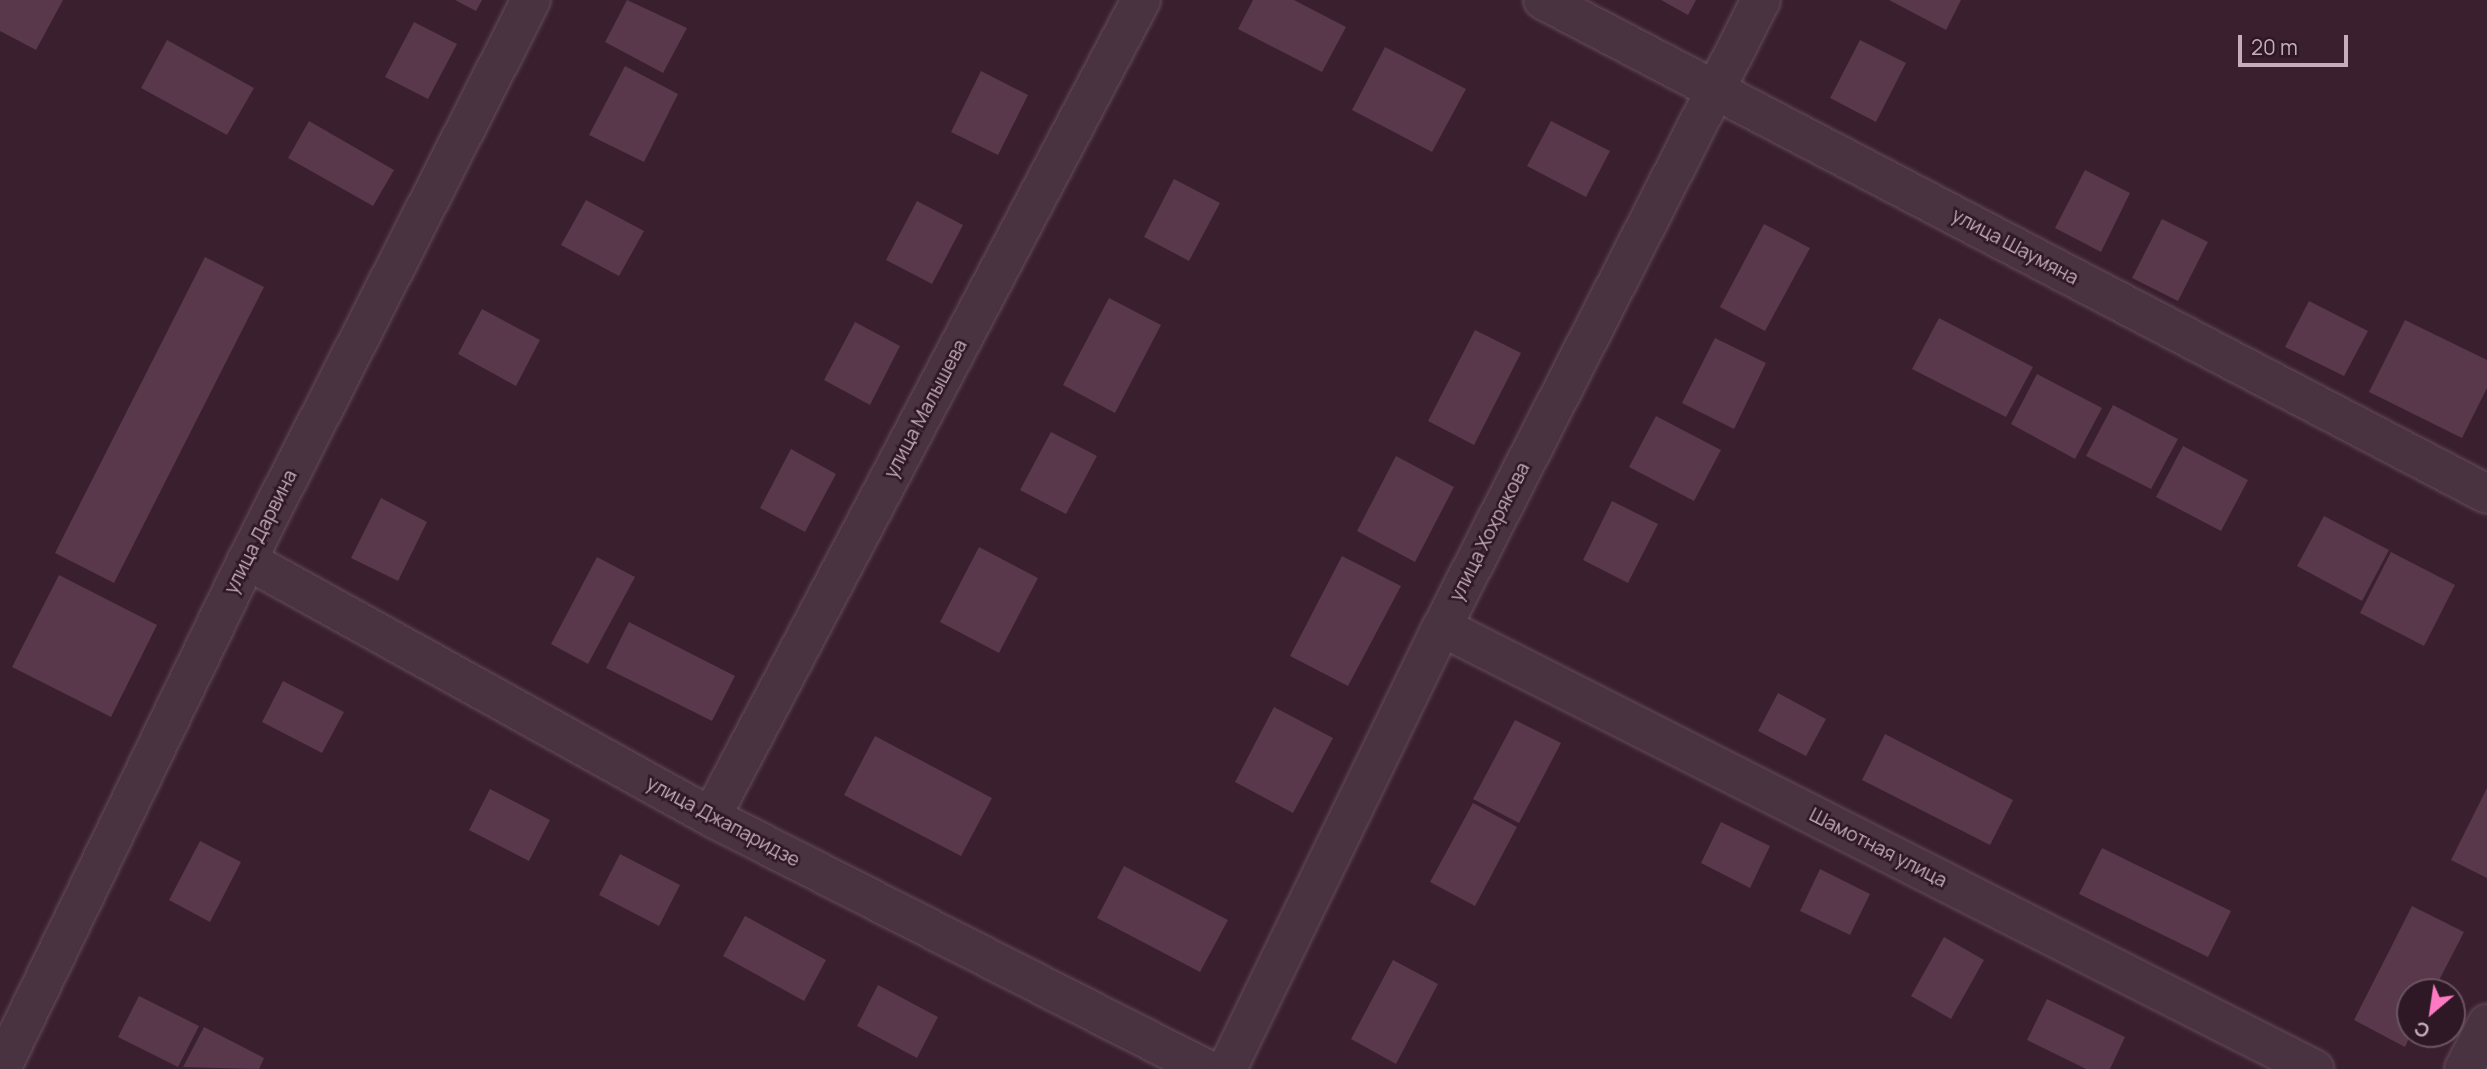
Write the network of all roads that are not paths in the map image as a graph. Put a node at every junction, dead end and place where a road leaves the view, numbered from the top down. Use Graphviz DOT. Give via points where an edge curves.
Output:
graph roads {
  1 [pos="531,0"];
  2 [pos="1141,0"];
  3 [pos="1543,0"];
  4 [pos="1761,0"];
  5 [pos="1714,89"];
  6 [pos="2487,494"];
  7 [pos="247,560"];
  8 [pos="1442,627"];
  9 [pos="711,817"];
  10 [pos="2487,1024"];
  11 [pos="1,1069"];
  12 [pos="1206,1069"];
  13 [pos="1227,1069"];
  14 [pos="2314,1069"];
  15 [pos="2464,1069"];
  1 -- 7 [label="street, улица Дарвина"];
  2 -- 9 [label="street, улица Малышева"];
  3 -- 5 [label="street, улица Шаумяна"];
  4 -- 5 [label="street, улица Хохрякова"];
  5 -- 6 [label="street, улица Шаумяна"];
  5 -- 8 [label="street, улица Хохрякова"];
  7 -- 9 [label="street, улица Джапаридзе"];
  7 -- 11 [label="street, улица Дарвина"];
  8 -- 13 [label="street, улица Хохрякова"];
  8 -- 14 [label="street, Шамотная улица"];
  9 -- 12 [label="street, улица Джапаридзе"];
  10 -- 15 [label="street"];
}
